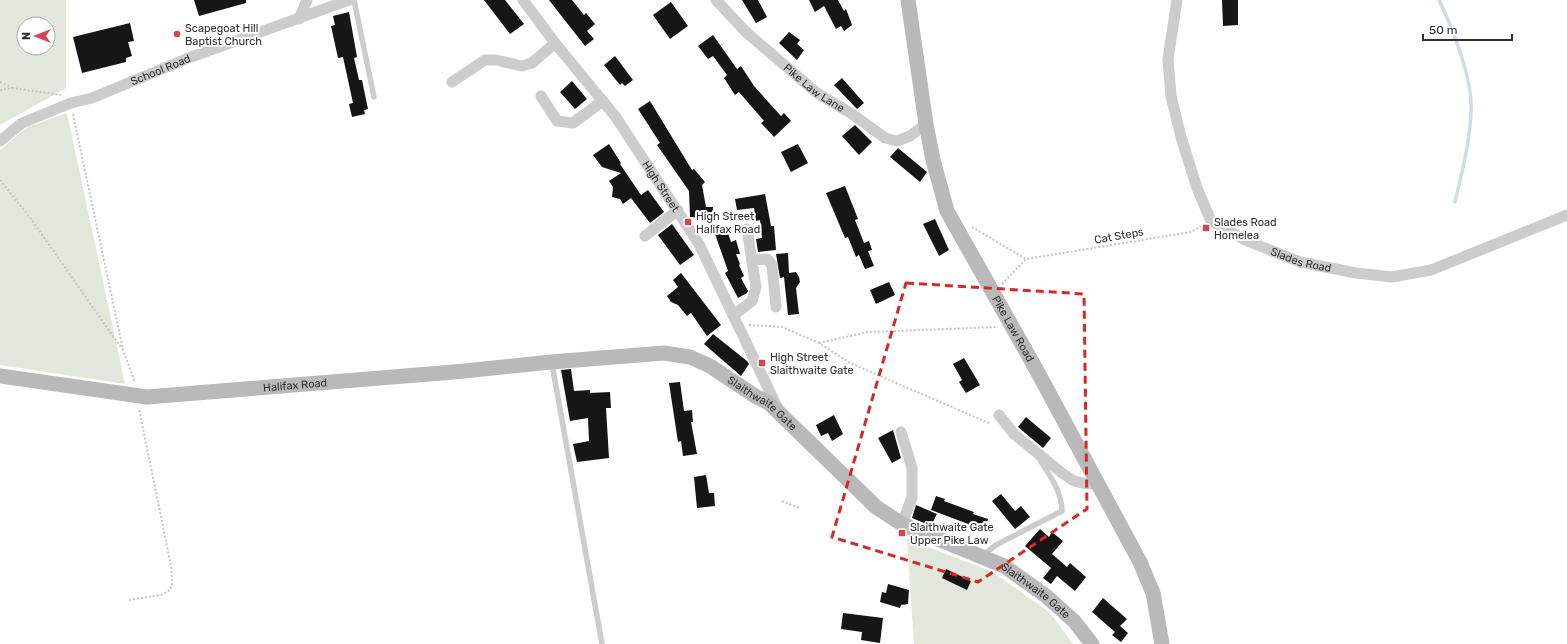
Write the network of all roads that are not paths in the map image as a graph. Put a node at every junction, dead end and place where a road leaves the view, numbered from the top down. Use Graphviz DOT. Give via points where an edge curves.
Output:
graph roads {
  1 [pos="307,0"];
  2 [pos="349,0"];
  3 [pos="354,0"];
  4 [pos="523,0"];
  5 [pos="716,0"];
  6 [pos="908,0"];
  7 [pos="1177,0"];
  8 [pos="299,19"];
  9 [pos="555,43"];
  10 [pos="452,82"];
  11 [pos="541,96"];
  12 [pos="374,97"];
  13 [pos="603,101"];
  14 [pos="926,124"];
  15 [pos="0,141"];
  16 [pos="678,210"];
  17 [pos="1567,215"];
  18 [pos="747,229"];
  19 [pos="645,236"];
  20 [pos="752,260"];
  21 [pos="776,307"];
  22 [pos="736,319"];
  23 [pos="591,359"];
  24 [pos="551,362"];
  25 [pos="0,376"];
  26 [pos="781,413"];
  27 [pos="999,415"];
  28 [pos="901,432"];
  29 [pos="1034,451"];
  30 [pos="1098,483"];
  31 [pos="902,524"];
  32 [pos="982,556"];
  33 [pos="602,644"];
  34 [pos="1092,644"];
  35 [pos="1162,644"];
  1 -- 8 [label="street"];
  2 -- 8 [label="street, School Road"];
  3 -- 12 [label="lane"];
  4 -- 9 [label="street, High Street"];
  5 -- 14 [label="street, Pike Law Lane" via="746,32 817,93 885,138 898,141"];
  6 -- 14 [label="street, Pike Law Road"];
  7 -- 17 [label="street, Slades Road" via="1168,59 1171,96 1181,137 1197,188 1211,221 1245,240 1300,262 1392,277 1431,270"];
  8 -- 15 [label="street, School Road" via="191,57 92,98 71,103 22,124"];
  9 -- 10 [label="street" via="532,63 522,66 485,60"];
  9 -- 13 [label="street, High Street"];
  11 -- 13 [label="street" via="557,121 573,123"];
  13 -- 16 [label="street, High Street"];
  14 -- 30 [label="street, Pike Law Road" via="947,212"];
  16 -- 19 [label="street"];
  16 -- 22 [label="street, High Street" via="699,244"];
  18 -- 20 [label="street"];
  20 -- 21 [label="street" via="767,258 772,265"];
  20 -- 22 [label="street" via="756,287 752,301"];
  22 -- 26 [label="street, High Street"];
  23 -- 24 [label="street, Halifax Road"];
  23 -- 26 [label="street, Slaithwaite Gate" via="664,353 690,357 710,366"];
  24 -- 25 [label="street, Halifax Road" via="139,396"];
  24 -- 33 [label="lane"];
  26 -- 31 [label="street, Slaithwaite Gate" via="876,507"];
  27 -- 29 [label="street" via="1014,434"];
  28 -- 31 [label="street" via="912,468 912,497"];
  29 -- 30 [label="street" via="1074,481"];
  29 -- 32 [label="lane" via="1054,483 1062,502 1062,510 996,544"];
  30 -- 35 [label="street, Pike Law Road" via="1140,562 1153,593"];
  31 -- 32 [label="street, Slaithwaite Gate"];
  32 -- 34 [label="street, Slaithwaite Gate" via="1004,566 1046,596 1074,621"];
}
